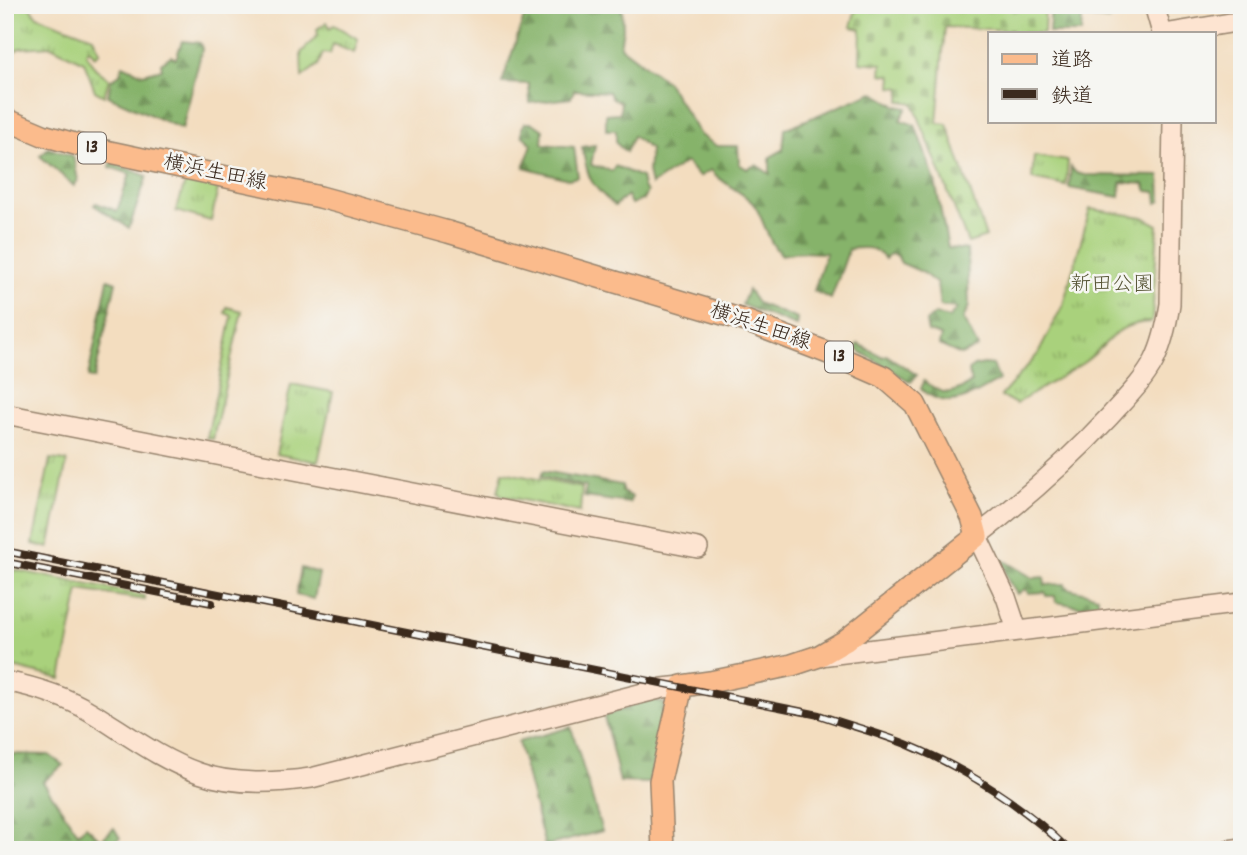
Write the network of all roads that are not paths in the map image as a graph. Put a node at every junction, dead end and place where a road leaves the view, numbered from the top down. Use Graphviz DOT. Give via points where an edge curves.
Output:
graph roads {
  1 [pos="1154,5"];
  2 [pos="1242,21"];
  3 [pos="1162,32"];
  4 [pos="1176,32"];
  5 [pos="5,119"];
  6 [pos="1173,122"];
  7 [pos="5,414"];
  8 [pos="977,536"];
  9 [pos="698,548"];
  10 [pos="1242,603"];
  11 [pos="1017,630"];
  12 [pos="819,656"];
  13 [pos="5,681"];
  14 [pos="682,686"];
  15 [pos="1242,848"];
  16 [pos="663,850"];
  17 [pos="1228,850"];
  1 -- 3 [label="street"];
  2 -- 4 [label="street"];
  5 -- 8 [label="main road, 横浜生田線 / 13" via="82,146 320,197 449,232 743,320 836,356 884,377 915,404 972,517"];
  6 -- 8 [label="street" via="1170,303 1155,358 1134,390 1068,460"];
  7 -- 9 [label="street"];
  8 -- 11 [label="street"];
  8 -- 12 [label="main road" via="845,641"];
  10 -- 11 [label="street"];
  11 -- 12 [label="street"];
  12 -- 14 [label="main road"];
  13 -- 14 [label="street" via="62,697 150,752 201,774 250,782 311,778"];
  14 -- 16 [label="main road" via="660,781"];
  15 -- 17 [label="street"];
}
